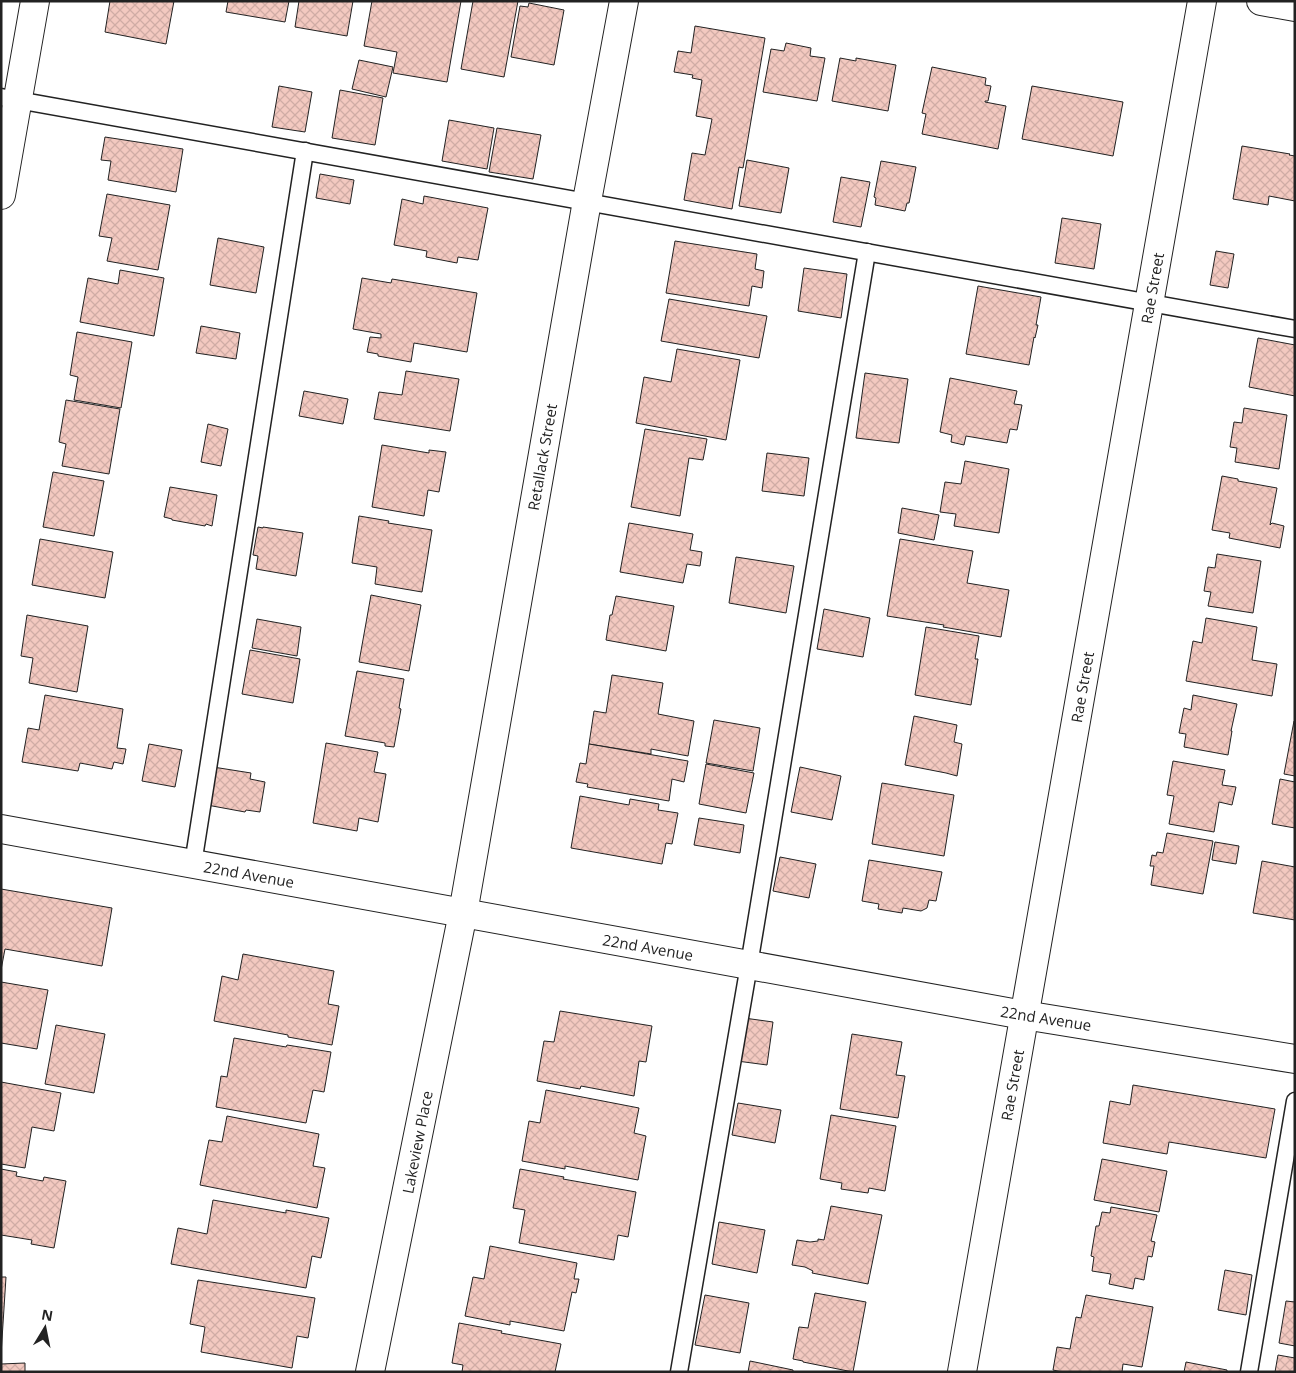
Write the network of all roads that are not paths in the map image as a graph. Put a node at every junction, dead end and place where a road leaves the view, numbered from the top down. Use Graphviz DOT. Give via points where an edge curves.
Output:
graph roads {
  1 [pos="35,1"];
  2 [pos="624,1"];
  3 [pos="1202,1"];
  4 [pos="1261,1"];
  5 [pos="1295,7"];
  6 [pos="10,98"];
  7 [pos="305,151"];
  8 [pos="1,195"];
  9 [pos="586,201"];
  10 [pos="868,252"];
  11 [pos="1149,303"];
  12 [pos="1295,329"];
  13 [pos="1,829"];
  14 [pos="193,864"];
  15 [pos="463,913"];
  16 [pos="750,965"];
  17 [pos="1024,1015"];
  18 [pos="1295,1059"];
  19 [pos="1295,1101"];
  20 [pos="370,1372"];
  21 [pos="678,1372"];
  22 [pos="962,1372"];
  23 [pos="1249,1372"];
  1 -- 6 [label="street"];
  2 -- 9 [label="street, Retallack Street"];
  3 -- 11 [label="street, Rae Street"];
  4 -- 5 [label="street"];
  6 -- 7 [label="lane"];
  6 -- 8 [label="street"];
  7 -- 9 [label="lane"];
  7 -- 14 [label="lane"];
  9 -- 10 [label="lane"];
  9 -- 15 [label="street, Retallack Street"];
  10 -- 11 [label="lane"];
  10 -- 16 [label="lane"];
  11 -- 12 [label="lane"];
  11 -- 17 [label="street, Rae Street"];
  13 -- 14 [label="street, 22nd Avenue"];
  14 -- 15 [label="street, 22nd Avenue"];
  15 -- 16 [label="street, 22nd Avenue"];
  15 -- 20 [label="street, Lakeview Place"];
  16 -- 17 [label="street, 22nd Avenue"];
  16 -- 21 [label="lane"];
  17 -- 18 [label="street, 22nd Avenue"];
  17 -- 22 [label="street, Rae Street"];
  19 -- 23 [label="lane"];
}
